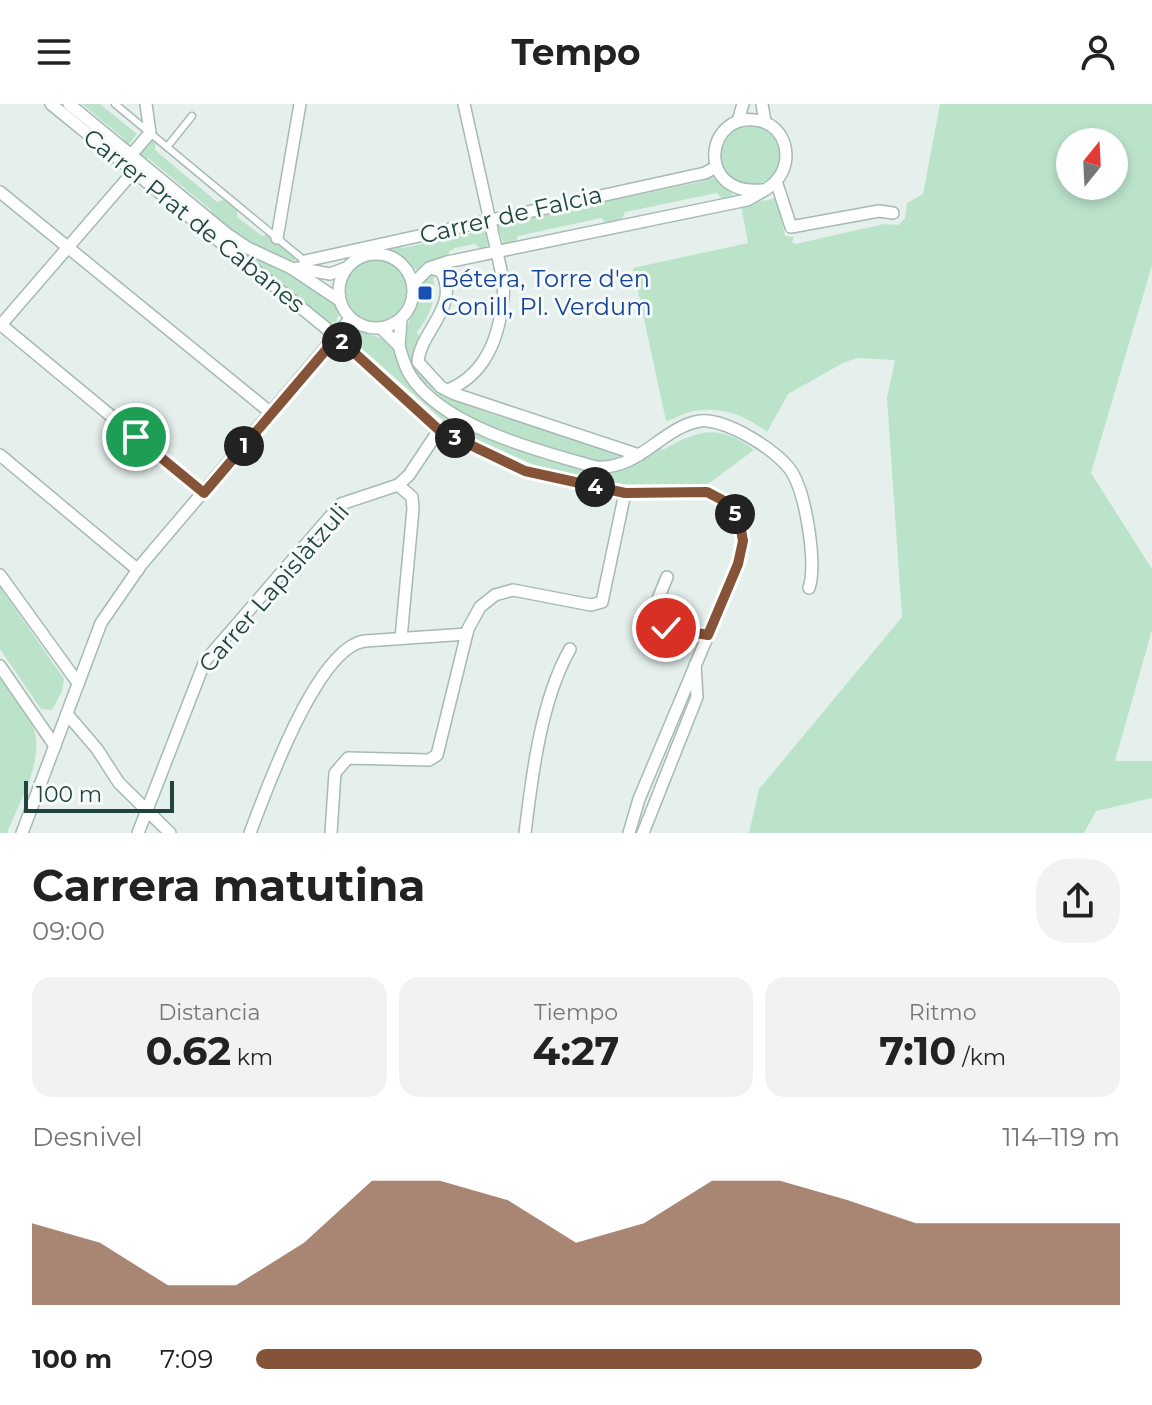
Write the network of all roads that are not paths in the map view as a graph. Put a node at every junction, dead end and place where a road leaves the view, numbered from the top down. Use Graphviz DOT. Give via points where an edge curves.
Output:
graph roads {
  1 [pos="51,104"];
  2 [pos="69,104"];
  3 [pos="115,104"];
  4 [pos="146,104"];
  5 [pos="300,104"];
  6 [pos="464,104"];
  7 [pos="743,104"];
  8 [pos="762,104"];
  9 [pos="192,116"];
  10 [pos="738,121"];
  11 [pos="765,122"];
  12 [pos="150,133"];
  13 [pos="167,147"];
  14 [pos="131,155"];
  15 [pos="716,167"];
  16 [pos="133,172"];
  17 [pos="776,181"];
  18 [pos="762,190"];
  19 [pos="0,192"];
  20 [pos="893,213"];
  21 [pos="489,218"];
  22 [pos="277,238"];
  23 [pos="68,247"];
  24 [pos="496,252"];
  25 [pos="305,261"];
  26 [pos="347,267"];
  27 [pos="291,268"];
  28 [pos="429,268"];
  29 [pos="318,272"];
  30 [pos="413,284"];
  31 [pos="339,300"];
  32 [pos="350,319"];
  33 [pos="401,320"];
  34 [pos="0,325"];
  35 [pos="381,328"];
  36 [pos="337,337"];
  37 [pos="399,346"];
  38 [pos="448,390"];
  39 [pos="271,413"];
  40 [pos="439,430"];
  41 [pos="0,455"];
  42 [pos="639,455"];
  43 [pos="398,485"];
  44 [pos="204,493"];
  45 [pos="625,493"];
  46 [pos="138,570"];
  47 [pos="0,575"];
  48 [pos="667,577"];
  49 [pos="809,588"];
  50 [pos="467,634"];
  51 [pos="708,635"];
  52 [pos="401,638"];
  53 [pos="570,649"];
  54 [pos="695,665"];
  55 [pos="0,666"];
  56 [pos="78,683"];
  57 [pos="67,714"];
  58 [pos="55,746"];
  59 [pos="147,811"];
  60 [pos="22,833"];
  61 [pos="138,833"];
  62 [pos="170,833"];
  63 [pos="250,833"];
  64 [pos="331,833"];
  65 [pos="525,833"];
  66 [pos="629,833"];
  67 [pos="643,833"];
  1 -- 16 [label="street, Carrer Prat de Cabanes"];
  2 -- 14 [label="street"];
  3 -- 12 [label="lane"];
  4 -- 12 [label="street"];
  5 -- 22 [label="street"];
  6 -- 21 [label="street"];
  7 -- 10 [label="street"];
  8 -- 11 [label="street"];
  9 -- 13 [label="lane"];
  10 -- 11 [label="street"];
  10 -- 15 [label="street" via="717,141"];
  11 -- 17 [label="street" via="786,147 786,163"];
  12 -- 13 [label="lane"];
  12 -- 14 [label="street"];
  13 -- 22 [label="lane"];
  14 -- 27 [label="street" via="227,234"];
  15 -- 18 [label="street" via="720,177 738,190"];
  15 -- 21 [label="street, Carrer de Falcia"];
  16 -- 23 [label="street"];
  16 -- 36 [label="street, Carrer Prat de Cabanes"];
  17 -- 18 [label="street"];
  17 -- 20 [label="street" via="791,227"];
  18 -- 24 [label="street, Carrer de Falcia" via="747,200"];
  19 -- 23 [label="street"];
  21 -- 24 [label="street"];
  21 -- 25 [label="street, Carrer de Falcia"];
  22 -- 25 [label="lane"];
  23 -- 34 [label="street"];
  23 -- 39 [label="street"];
  24 -- 28 [label="street, Carrer de Falcia"];
  24 -- 38 [label="street" via="504,284 497,332 474,373"];
  25 -- 29 [label="lane"];
  26 -- 29 [label="street" via="330,274"];
  26 -- 30 [label="street" via="367,255 391,257"];
  26 -- 31 [label="street"];
  27 -- 29 [label="street"];
  27 -- 31 [label="street"];
  28 -- 30 [label="street, Carrer de Falcia"];
  28 -- 38 [label="street" via="441,271 446,292 418,362"];
  30 -- 33 [label="street" via="412,304"];
  31 -- 32 [label="street"];
  32 -- 35 [label="street"];
  32 -- 36 [label="street"];
  33 -- 35 [label="street"];
  33 -- 37 [label="street"];
  34 -- 44 [label="street"];
  35 -- 37 [label="street"];
  36 -- 39 [label="street"];
  36 -- 40 [label="street, Carrer Prat de Cabanes"];
  37 -- 42 [label="street" via="409,374 421,388 467,423 596,467 612,468"];
  38 -- 42 [label="street"];
  39 -- 44 [label="street"];
  40 -- 43 [label="street"];
  40 -- 45 [label="street, Carrer Prat de Cabanes" via="525,471"];
  41 -- 46 [label="street"];
  42 -- 49 [label="street" via="701,421 726,424 784,462 799,490 811,541 814,573"];
  43 -- 52 [label="street" via="412,497 413,509"];
  43 -- 59 [label="street, Carrer Lapislàtzuli" via="341,504 205,661"];
  44 -- 46 [label="street"];
  45 -- 50 [label="street" via="602,602 591,605 513,590 480,607"];
  45 -- 51 [label="street, Carrer Prat de Cabanes" via="707,492 728,503 739,519 743,541 738,564"];
  46 -- 56 [label="street" via="101,623"];
  47 -- 56 [label="street"];
  48 -- 51 [label="street" via="652,614 657,624"];
  50 -- 52 [label="street"];
  50 -- 64 [label="street" via="437,755 429,760 348,758 335,773"];
  51 -- 54 [label="street"];
  52 -- 63 [label="street" via="354,642 323,677 285,741"];
  53 -- 65 [label="street" via="560,666 535,759"];
  54 -- 66 [label="street"];
  54 -- 67 [label="street" via="697,697"];
  55 -- 58 [label="street"];
  56 -- 57 [label="street"];
  57 -- 58 [label="street"];
  57 -- 59 [label="street"];
  58 -- 60 [label="street"];
  59 -- 61 [label="street, Carrer Lapislàtzuli"];
  59 -- 62 [label="street"];
}
